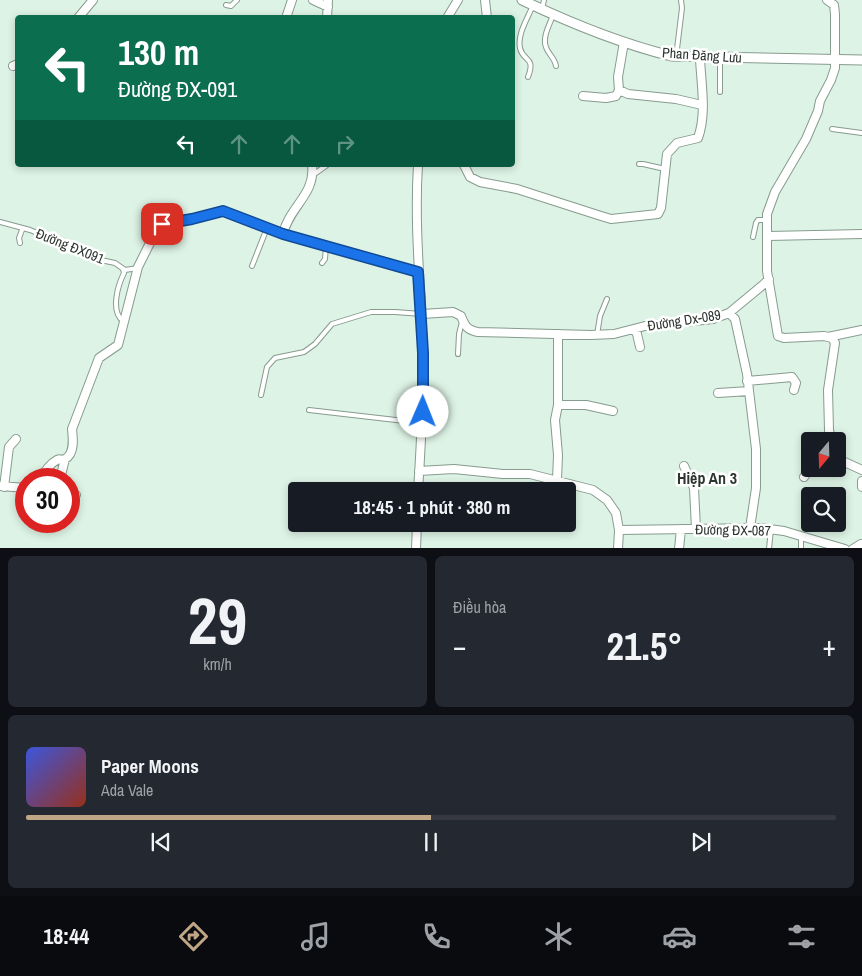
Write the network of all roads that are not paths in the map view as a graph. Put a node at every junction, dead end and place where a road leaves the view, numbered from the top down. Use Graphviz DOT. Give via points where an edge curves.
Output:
graph roads {
  1 [pos="93,0"];
  2 [pos="237,0"];
  3 [pos="292,0"];
  4 [pos="314,0"];
  5 [pos="458,0"];
  6 [pos="485,0"];
  7 [pos="522,0"];
  8 [pos="681,0"];
  9 [pos="827,0"];
  10 [pos="328,4"];
  11 [pos="226,5"];
  12 [pos="533,5"];
  13 [pos="543,5"];
  14 [pos="80,15"];
  15 [pos="287,15"];
  16 [pos="449,15"];
  17 [pos="487,15"];
  18 [pos="553,15"];
  19 [pos="624,42"];
  20 [pos="676,57"];
  21 [pos="700,58"];
  22 [pos="720,58"];
  23 [pos="835,60"];
  24 [pos="862,60"];
  25 [pos="556,66"];
  26 [pos="528,77"];
  27 [pos="620,90"];
  28 [pos="720,92"];
  29 [pos="583,96"];
  30 [pos="702,105"];
  31 [pos="832,129"];
  32 [pos="862,133"];
  33 [pos="639,164"];
  34 [pos="312,167"];
  35 [pos="324,167"];
  36 [pos="418,167"];
  37 [pos="465,167"];
  38 [pos="665,168"];
  39 [pos="313,175"];
  40 [pos="767,220"];
  41 [pos="0,222"];
  42 [pos="267,228"];
  43 [pos="22,230"];
  44 [pos="283,234"];
  45 [pos="862,234"];
  46 [pos="768,236"];
  47 [pos="753,237"];
  48 [pos="20,243"];
  49 [pos="326,246"];
  50 [pos="322,263"];
  51 [pos="252,266"];
  52 [pos="138,268"];
  53 [pos="123,269"];
  54 [pos="418,272"];
  55 [pos="768,279"];
  56 [pos="606,298"];
  57 [pos="729,313"];
  58 [pos="422,314"];
  59 [pos="463,321"];
  60 [pos="125,322"];
  61 [pos="634,329"];
  62 [pos="862,330"];
  63 [pos="558,334"];
  64 [pos="597,335"];
  65 [pos="826,337"];
  66 [pos="640,347"];
  67 [pos="458,354"];
  68 [pos="747,381"];
  69 [pos="794,390"];
  70 [pos="749,391"];
  71 [pos="718,393"];
  72 [pos="261,395"];
  73 [pos="558,405"];
  74 [pos="309,410"];
  75 [pos="613,411"];
  76 [pos="422,423"];
  77 [pos="831,432"];
  78 [pos="16,439"];
  79 [pos="65,459"];
  80 [pos="846,463"];
  81 [pos="684,466"];
  82 [pos="47,468"];
  83 [pos="63,468"];
  84 [pos="862,470"];
  85 [pos="420,471"];
  86 [pos="557,480"];
  87 [pos="862,481"];
  88 [pos="419,482"];
  89 [pos="2,487"];
  90 [pos="862,487"];
  91 [pos="15,488"];
  92 [pos="696,528"];
  93 [pos="750,528"];
  94 [pos="681,529"];
  95 [pos="771,529"];
  96 [pos="619,530"];
  97 [pos="417,532"];
  98 [pos="801,536"];
  99 [pos="416,548"];
  100 [pos="618,548"];
  101 [pos="679,548"];
  102 [pos="768,548"];
  103 [pos="801,548"];
  104 [pos="845,548"];
  1 -- 14 [label="street"];
  2 -- 11 [label="lane" via="231,6"];
  3 -- 15 [label="street"];
  4 -- 10 [label="street"];
  5 -- 16 [label="street"];
  6 -- 17 [label="street"];
  7 -- 12 [label="street, Phan Đăng Lưu"];
  8 -- 20 [label="lane"];
  9 -- 23 [label="street" via="834,5"];
  12 -- 13 [label="street, Phan Đăng Lưu"];
  12 -- 26 [label="lane" via="520,35 522,54 531,64"];
  13 -- 18 [label="street, Phan Đăng Lưu"];
  18 -- 19 [label="street, Phan Đăng Lưu"];
  18 -- 25 [label="lane" via="545,37 546,47"];
  19 -- 20 [label="street, Phan Đăng Lưu"];
  19 -- 27 [label="street" via="618,78"];
  20 -- 21 [label="street, Phan Đăng Lưu"];
  21 -- 22 [label="street, Phan Đăng Lưu"];
  21 -- 30 [label="street"];
  22 -- 23 [label="street, Phan Đăng Lưu"];
  22 -- 28 [label="lane"];
  23 -- 24 [label="street, Phan Đăng Lưu"];
  23 -- 40 [label="street" via="831,80 818,111 806,139 775,192"];
  27 -- 29 [label="street" via="616,96 606,98"];
  27 -- 30 [label="street"];
  30 -- 38 [label="street" via="698,138 677,142 667,154"];
  31 -- 32 [label="lane"];
  33 -- 38 [label="lane"];
  34 -- 39 [label="street"];
  35 -- 39 [label="lane"];
  36 -- 54 [label="street"];
  37 -- 38 [label="street" via="470,177 480,182 517,189 611,219 658,214"];
  39 -- 44 [label="street" via="311,185 288,219"];
  40 -- 46 [label="street"];
  40 -- 47 [label="lane" via="758,220"];
  41 -- 43 [label="lane, Đường ĐX091"];
  42 -- 44 [label="street"];
  42 -- 51 [label="lane"];
  42 -- 52 [label="street" via="223,211 162,224"];
  43 -- 48 [label="lane" via="18,238"];
  43 -- 53 [label="lane, Đường ĐX091" via="30,230"];
  44 -- 49 [label="street"];
  45 -- 46 [label="street"];
  46 -- 55 [label="street"];
  49 -- 50 [label="lane"];
  49 -- 54 [label="street"];
  52 -- 53 [label="lane, Đường ĐX091"];
  52 -- 60 [label="street"];
  53 -- 60 [label="lane" via="117,310"];
  54 -- 58 [label="street"];
  55 -- 57 [label="street, Đường Dx-089"];
  55 -- 65 [label="street" via="778,336"];
  56 -- 64 [label="lane"];
  57 -- 61 [label="street, Đường Dx-089" via="713,319"];
  57 -- 68 [label="street" via="734,319"];
  58 -- 59 [label="street, Đường Dx-089" via="453,312"];
  58 -- 72 [label="lane" via="372,312 332,324 304,352 275,358 267,366"];
  58 -- 76 [label="street"];
  59 -- 63 [label="street, Đường Dx-089" via="470,331"];
  59 -- 67 [label="lane"];
  60 -- 79 [label="street" via="118,345 99,358 72,429 74,439 70,454"];
  61 -- 64 [label="street, Đường Dx-089"];
  61 -- 66 [label="street"];
  62 -- 65 [label="street"];
  63 -- 64 [label="street, Đường Dx-089"];
  63 -- 73 [label="street"];
  65 -- 77 [label="street" via="835,343 828,390"];
  68 -- 69 [label="street" via="792,377 796,383"];
  68 -- 70 [label="street"];
  70 -- 71 [label="street"];
  70 -- 93 [label="street" via="756,449 756,488"];
  73 -- 75 [label="street" via="586,405"];
  73 -- 86 [label="street" via="554,420"];
  74 -- 76 [label="lane"];
  76 -- 85 [label="street"];
  78 -- 89 [label="street" via="8,447"];
  79 -- 82 [label="street" via="57,460"];
  79 -- 83 [label="street"];
  80 -- 84 [label="street"];
  81 -- 92 [label="street" via="694,488"];
  85 -- 86 [label="street" via="454,469 530,474"];
  85 -- 88 [label="street"];
  86 -- 96 [label="street" via="601,495 612,505"];
  87 -- 90 [label="street"];
  89 -- 91 [label="street"];
  92 -- 93 [label="street, Đường ĐX-087"];
  92 -- 94 [label="street, Đường ĐX-087"];
  93 -- 95 [label="street, Đường ĐX-087"];
  94 -- 96 [label="street, Đường ĐX-087"];
  94 -- 101 [label="street"];
  95 -- 98 [label="street, Đường ĐX-087"];
  95 -- 102 [label="lane"];
  96 -- 100 [label="street"];
  97 -- 99 [label="street"];
  98 -- 103 [label="lane"];
  98 -- 104 [label="street, Đường ĐX-087"];
}
